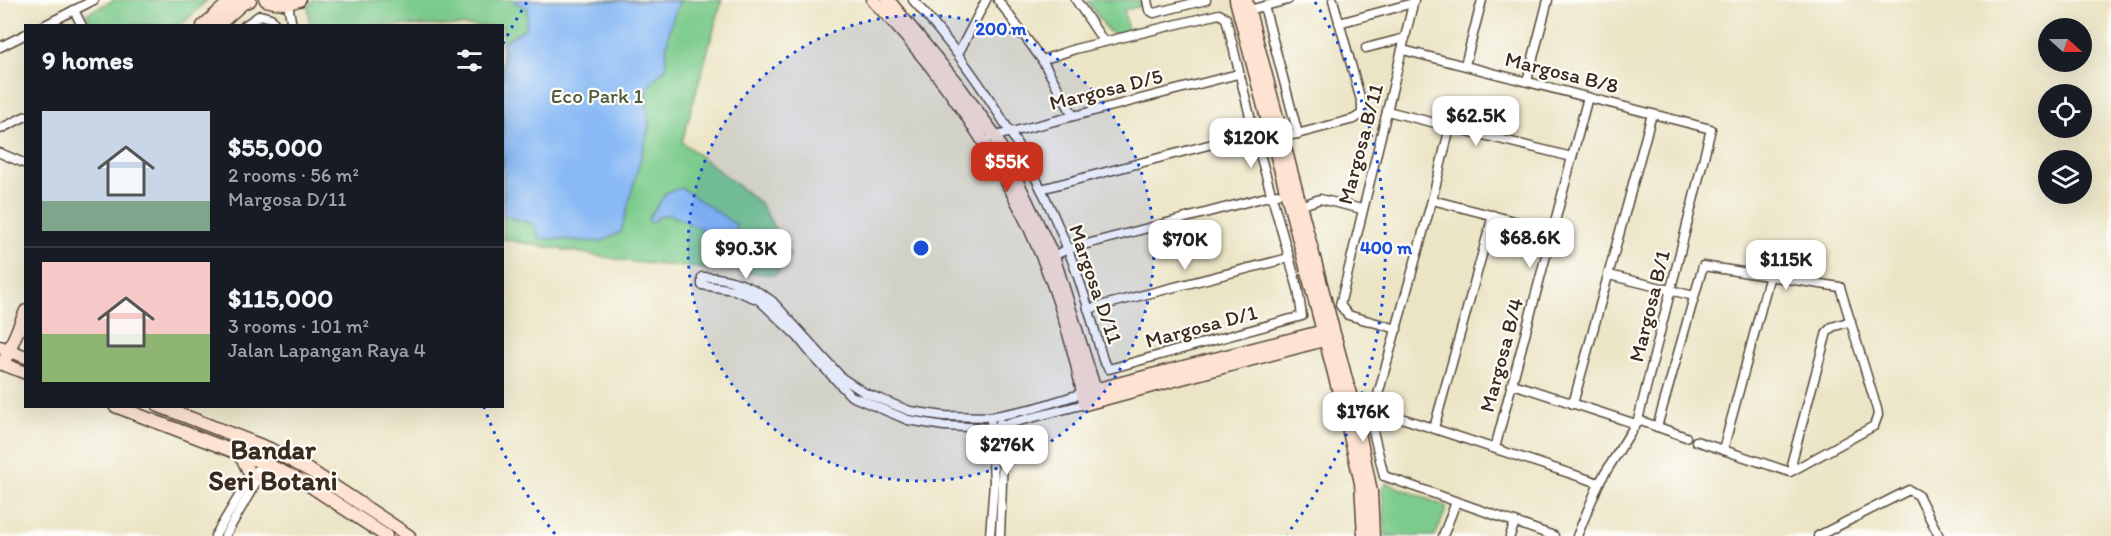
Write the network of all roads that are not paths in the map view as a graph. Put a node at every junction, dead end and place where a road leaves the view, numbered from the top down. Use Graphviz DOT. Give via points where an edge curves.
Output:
graph roads {
  1 [pos="94,0"];
  2 [pos="232,0"];
  3 [pos="250,0"];
  4 [pos="266,0"];
  5 [pos="873,0"];
  6 [pos="888,0"];
  7 [pos="913,0"];
  8 [pos="986,0"];
  9 [pos="998,0"];
  10 [pos="1076,0"];
  11 [pos="1147,0"];
  12 [pos="1206,0"];
  13 [pos="1236,0"];
  14 [pos="1287,0"];
  15 [pos="1332,0"];
  16 [pos="1482,0"];
  17 [pos="1548,0"];
  18 [pos="1413,1"];
  19 [pos="294,2"];
  20 [pos="1248,5"];
  21 [pos="1264,6"];
  22 [pos="75,10"];
  23 [pos="899,20"];
  24 [pos="1339,23"];
  25 [pos="47,24"];
  26 [pos="81,24"];
  27 [pos="205,24"];
  28 [pos="219,24"];
  29 [pos="247,24"];
  30 [pos="275,24"];
  31 [pos="292,24"];
  32 [pos="24,35"];
  33 [pos="1405,38"];
  34 [pos="1104,42"];
  35 [pos="0,47"];
  36 [pos="1366,48"];
  37 [pos="1403,50"];
  38 [pos="958,54"];
  39 [pos="1042,60"];
  40 [pos="1465,65"];
  41 [pos="1238,74"];
  42 [pos="1527,81"];
  43 [pos="1588,97"];
  44 [pos="1388,111"];
  45 [pos="1652,114"];
  46 [pos="1073,115"];
  47 [pos="24,117"];
  48 [pos="1450,127"];
  49 [pos="0,129"];
  50 [pos="1711,129"];
  51 [pos="1010,131"];
  52 [pos="1254,134"];
  53 [pos="1298,134"];
  54 [pos="989,139"];
  55 [pos="1277,140"];
  56 [pos="0,153"];
  57 [pos="1572,157"];
  58 [pos="24,163"];
  59 [pos="1041,189"];
  60 [pos="1287,192"];
  61 [pos="1272,195"];
  62 [pos="1432,200"];
  63 [pos="1300,206"];
  64 [pos="1362,209"];
  65 [pos="1493,215"];
  66 [pos="1553,231"];
  67 [pos="1068,249"];
  68 [pos="1053,256"];
  69 [pos="1290,258"];
  70 [pos="1609,275"];
  71 [pos="1770,275"];
  72 [pos="1671,290"];
  73 [pos="1694,296"];
  74 [pos="1088,309"];
  75 [pos="24,314"];
  76 [pos="1851,321"];
  77 [pos="1397,329"];
  78 [pos="1323,337"];
  79 [pos="4,348"];
  80 [pos="24,352"];
  81 [pos="2,364"];
  82 [pos="1109,369"];
  83 [pos="21,371"];
  84 [pos="1513,384"];
  85 [pos="853,392"];
  86 [pos="1090,397"];
  87 [pos="868,399"];
  88 [pos="1573,404"];
  89 [pos="120,408"];
  90 [pos="164,408"];
  91 [pos="1374,409"];
  92 [pos="995,416"];
  93 [pos="1637,422"];
  94 [pos="1657,427"];
  95 [pos="996,428"];
  96 [pos="1434,429"];
  97 [pos="1686,437"];
  98 [pos="1696,441"];
  99 [pos="257,444"];
  100 [pos="1495,448"];
  101 [pos="1723,450"];
  102 [pos="237,453"];
  103 [pos="998,456"];
  104 [pos="264,463"];
  105 [pos="303,467"];
  106 [pos="1794,470"];
  107 [pos="256,476"];
  108 [pos="1384,476"];
  109 [pos="291,477"];
  110 [pos="1365,482"];
  111 [pos="1599,483"];
  112 [pos="1456,502"];
  113 [pos="1515,522"];
  114 [pos="215,536"];
  115 [pos="225,536"];
  116 [pos="386,536"];
  117 [pos="410,536"];
  118 [pos="990,536"];
  119 [pos="1000,536"];
  120 [pos="1364,536"];
  121 [pos="1373,536"];
  122 [pos="1443,536"];
  123 [pos="1510,536"];
  124 [pos="1554,536"];
  125 [pos="1577,536"];
  126 [pos="1818,536"];
  127 [pos="1940,536"];
  1 -- 22 [label="street"];
  2 -- 27 [label="street"];
  3 -- 28 [label="street"];
  4 -- 19 [label="street" via="278,4"];
  5 -- 23 [label="street"];
  6 -- 23 [label="street"];
  7 -- 23 [label="street"];
  7 -- 38 [label="street, Margosa D/11"];
  8 -- 38 [label="street"];
  9 -- 39 [label="street"];
  10 -- 34 [label="street"];
  11 -- 12 [label="street" via="1151,13"];
  13 -- 55 [label="street"];
  14 -- 21 [label="street"];
  15 -- 24 [label="street"];
  16 -- 40 [label="street"];
  17 -- 42 [label="street"];
  18 -- 24 [label="street"];
  18 -- 33 [label="street, Margosa B/11"];
  19 -- 31 [label="street"];
  20 -- 21 [label="street"];
  20 -- 55 [label="street"];
  21 -- 53 [label="street"];
  22 -- 25 [label="street"];
  22 -- 26 [label="street"];
  23 -- 54 [label="street" via="957,84"];
  24 -- 53 [label="street" via="1362,114"];
  29 -- 30 [label="street" via="261,15"];
  32 -- 35 [label="street"];
  33 -- 36 [label="street"];
  33 -- 37 [label="street, Margosa B/11"];
  34 -- 39 [label="street"];
  34 -- 41 [label="street" via="1223,15"];
  37 -- 40 [label="street, Margosa B/8"];
  37 -- 44 [label="street, Margosa B/11"];
  38 -- 51 [label="street, Margosa D/11"];
  39 -- 46 [label="street"];
  40 -- 42 [label="street, Margosa B/8"];
  41 -- 46 [label="street, Margosa D/5"];
  41 -- 52 [label="street"];
  42 -- 43 [label="street, Margosa B/8"];
  43 -- 45 [label="street, Margosa B/8"];
  43 -- 57 [label="street, Margosa B/4"];
  44 -- 48 [label="street"];
  44 -- 64 [label="street, Margosa B/11"];
  45 -- 50 [label="street, Margosa B/8"];
  45 -- 70 [label="street"];
  46 -- 51 [label="street, Margosa D/5"];
  47 -- 49 [label="street"];
  48 -- 57 [label="street"];
  48 -- 62 [label="street"];
  50 -- 72 [label="street, Margosa B/1"];
  51 -- 54 [label="street, Margosa D/5"];
  51 -- 59 [label="street, Margosa D/11"];
  52 -- 59 [label="street"];
  52 -- 61 [label="street"];
  53 -- 55 [label="street"];
  54 -- 68 [label="street"];
  54 -- 86 [label="street" via="1044,258"];
  55 -- 60 [label="street"];
  55 -- 63 [label="street"];
  56 -- 58 [label="street"];
  57 -- 66 [label="street, Margosa B/4"];
  59 -- 67 [label="street, Margosa D/11"];
  60 -- 61 [label="street"];
  60 -- 78 [label="street"];
  61 -- 67 [label="street"];
  61 -- 69 [label="street"];
  62 -- 65 [label="street"];
  62 -- 77 [label="street"];
  63 -- 64 [label="street" via="1320,200"];
  63 -- 78 [label="street"];
  64 -- 77 [label="street, Margosa B/11" via="1340,305 1348,315"];
  65 -- 66 [label="street"];
  65 -- 96 [label="street"];
  66 -- 84 [label="street, Margosa B/4"];
  67 -- 68 [label="street"];
  67 -- 74 [label="street, Margosa D/11"];
  68 -- 86 [label="street"];
  69 -- 74 [label="street"];
  69 -- 82 [label="street, Margosa D/1" via="1302,316"];
  70 -- 72 [label="street"];
  70 -- 88 [label="street"];
  71 -- 73 [label="street" via="1706,264"];
  71 -- 76 [label="street" via="1840,287"];
  71 -- 101 [label="street"];
  72 -- 73 [label="street"];
  72 -- 93 [label="street, Margosa B/1"];
  73 -- 94 [label="street"];
  74 -- 82 [label="street, Margosa D/11"];
  75 -- 79 [label="street"];
  76 -- 106 [label="street" via="1827,332 1792,461"];
  76 -- 106 [label="street" via="1877,409 1876,422"];
  77 -- 91 [label="street"];
  78 -- 86 [label="street"];
  78 -- 110 [label="street"];
  79 -- 80 [label="street"];
  79 -- 81 [label="street"];
  80 -- 83 [label="street"];
  81 -- 83 [label="street"];
  84 -- 88 [label="street"];
  84 -- 100 [label="street, Margosa B/4"];
  85 -- 85 [label="street" via="768,307 734,290 702,285 703,277 736,283 763,294"];
  85 -- 87 [label="street"];
  86 -- 92 [label="street"];
  86 -- 95 [label="street"];
  87 -- 92 [label="street" via="944,416"];
  87 -- 95 [label="street" via="908,420"];
  88 -- 93 [label="street"];
  89 -- 102 [label="street"];
  90 -- 99 [label="street"];
  91 -- 96 [label="street"];
  91 -- 108 [label="street" via="1372,427"];
  92 -- 95 [label="street"];
  93 -- 94 [label="street"];
  93 -- 111 [label="street, Margosa B/1"];
  94 -- 97 [label="street"];
  95 -- 103 [label="street"];
  96 -- 100 [label="street"];
  98 -- 101 [label="street"];
  99 -- 104 [label="street"];
  99 -- 105 [label="street"];
  100 -- 111 [label="street"];
  101 -- 106 [label="street" via="1782,470"];
  102 -- 104 [label="street"];
  102 -- 107 [label="street"];
  103 -- 118 [label="street"];
  103 -- 119 [label="street"];
  104 -- 105 [label="street" via="276,460"];
  104 -- 107 [label="street"];
  104 -- 109 [label="street"];
  105 -- 117 [label="street"];
  107 -- 109 [label="street"];
  107 -- 114 [label="street"];
  107 -- 115 [label="street"];
  108 -- 110 [label="street"];
  108 -- 112 [label="street"];
  109 -- 116 [label="street"];
  110 -- 120 [label="street"];
  110 -- 121 [label="street"];
  111 -- 125 [label="street, Margosa B/1"];
  112 -- 113 [label="street"];
  112 -- 122 [label="street"];
  113 -- 123 [label="street"];
  113 -- 124 [label="street"];
  126 -- 127 [label="street" via="1909,490 1918,495"];
}
